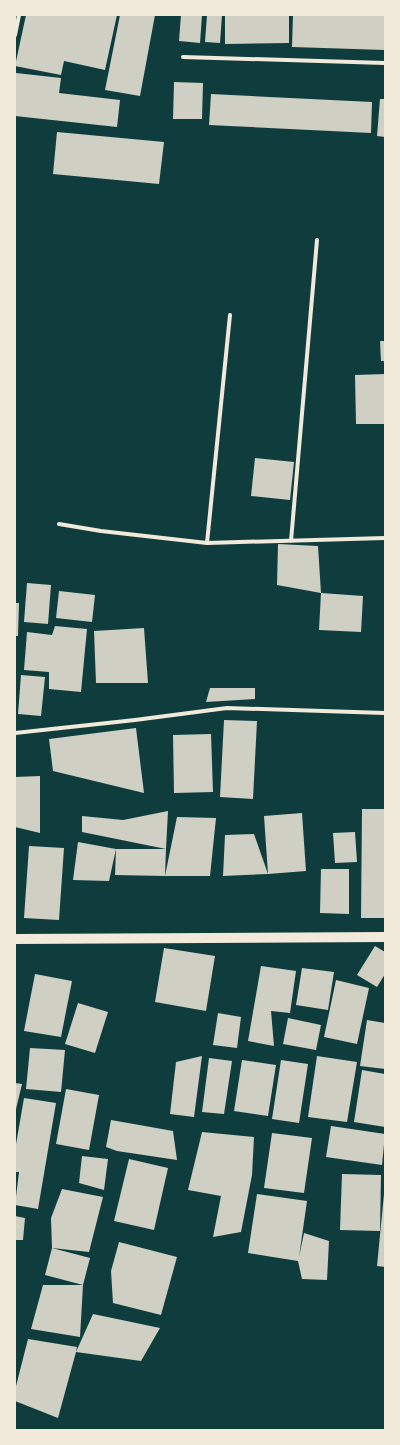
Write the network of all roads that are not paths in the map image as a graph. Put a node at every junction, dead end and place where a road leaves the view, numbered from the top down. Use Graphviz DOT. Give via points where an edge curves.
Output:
graph roads {
  1 [pos="19,15"];
  2 [pos="15,35"];
  3 [pos="183,57"];
  4 [pos="385,63"];
  5 [pos="317,240"];
  6 [pos="230,315"];
  7 [pos="59,524"];
  8 [pos="385,538"];
  9 [pos="291,541"];
  10 [pos="207,543"];
  11 [pos="385,713"];
  12 [pos="15,733"];
  13 [pos="385,937"];
  14 [pos="15,939"];
  1 -- 2 [label="street"];
  3 -- 4 [label="street"];
  5 -- 9 [label="street"];
  6 -- 10 [label="street"];
  7 -- 10 [label="street"];
  8 -- 9 [label="street"];
  9 -- 10 [label="street"];
  11 -- 12 [label="street" via="227,708"];
  13 -- 14 [label="main road"];
}
